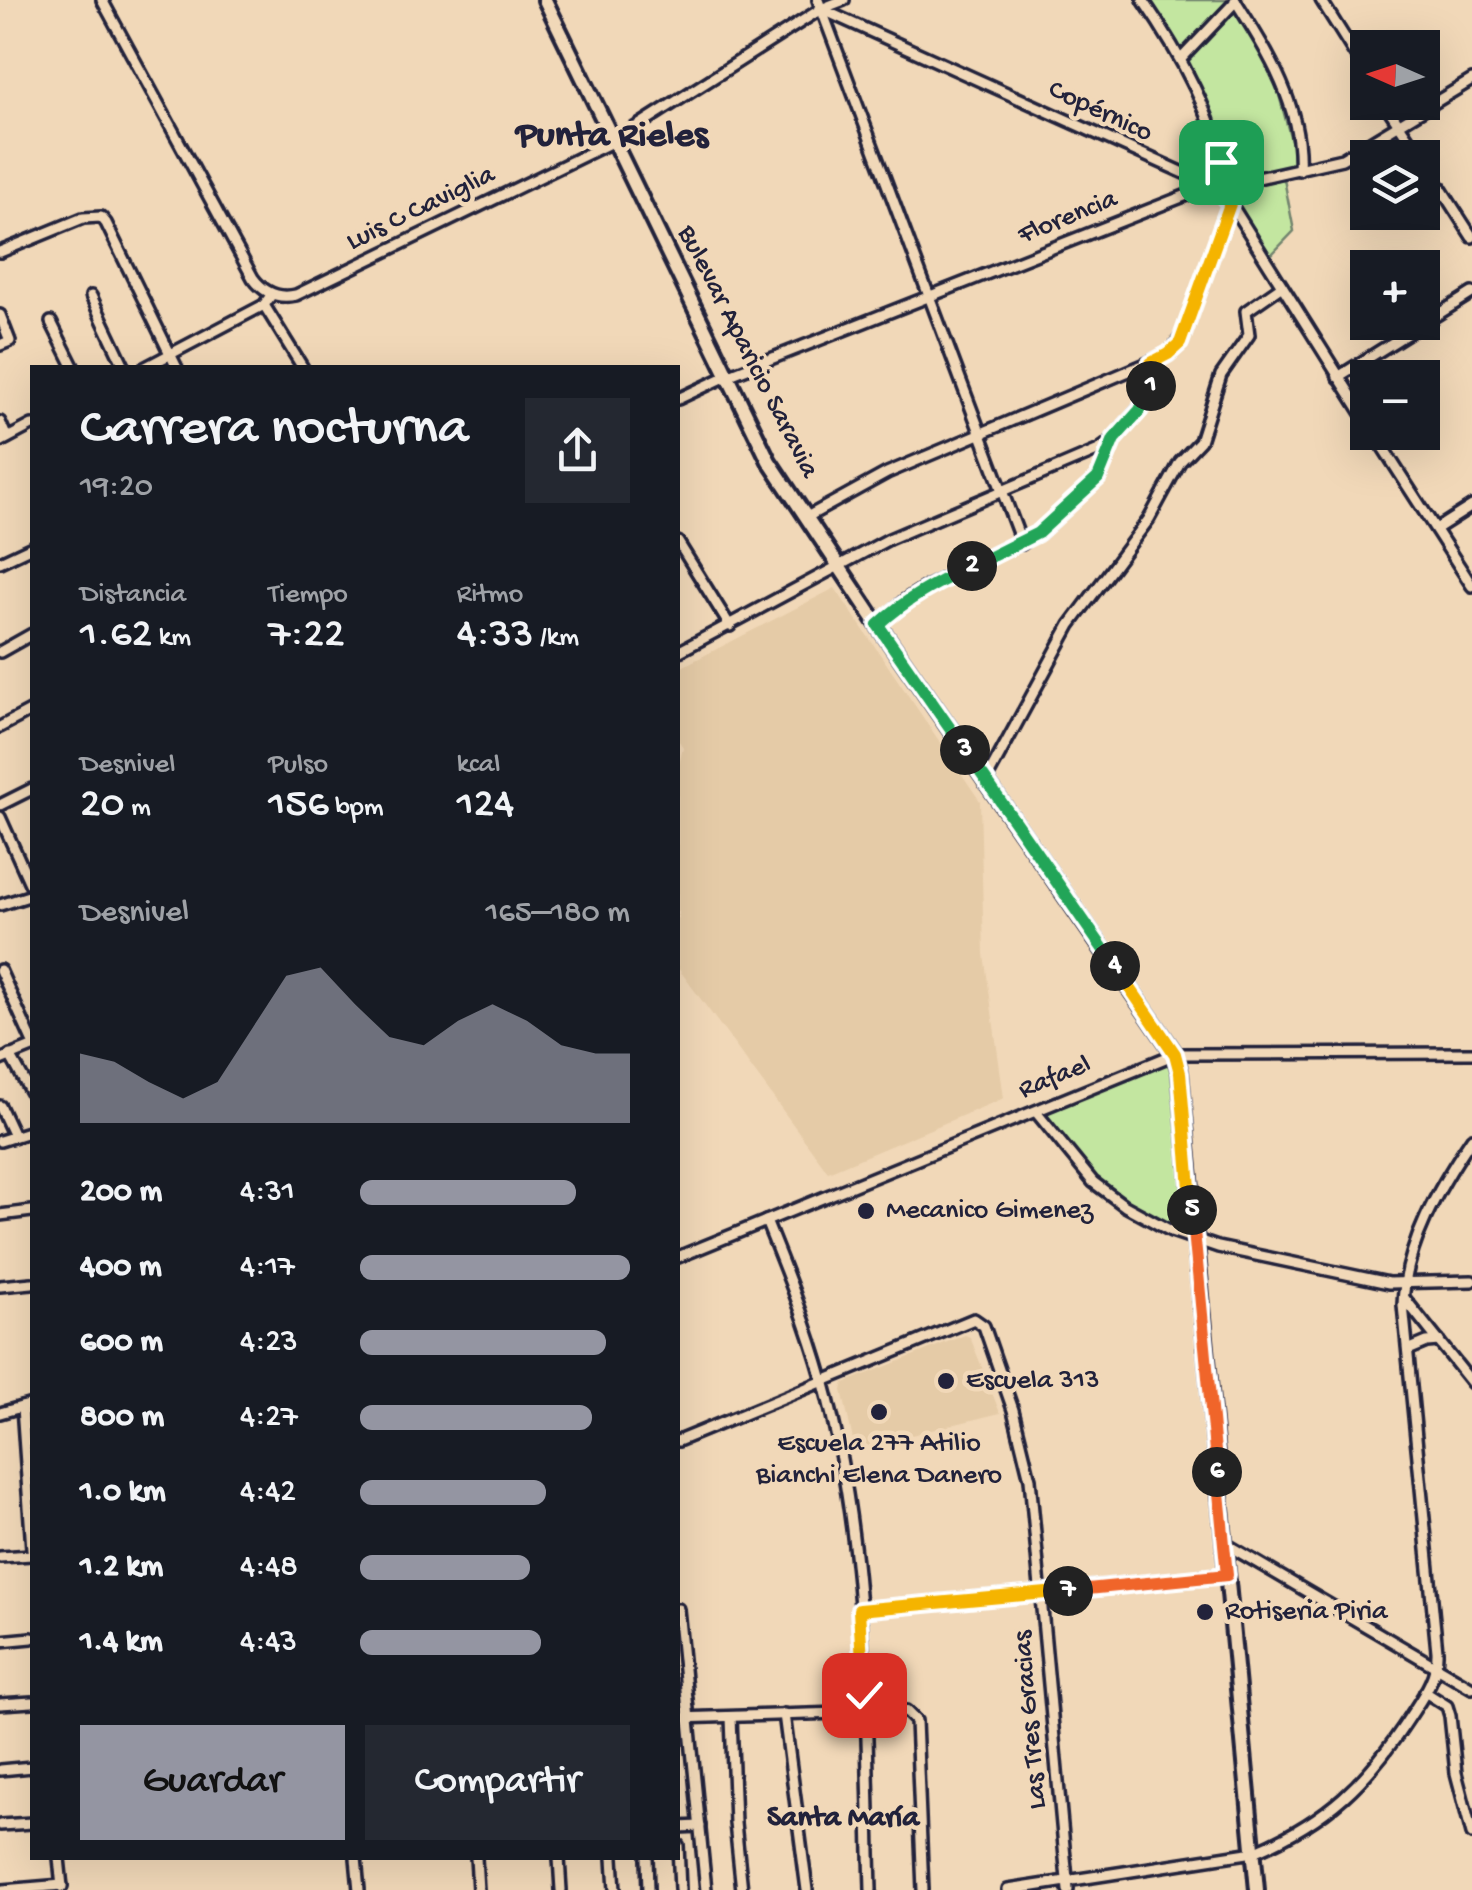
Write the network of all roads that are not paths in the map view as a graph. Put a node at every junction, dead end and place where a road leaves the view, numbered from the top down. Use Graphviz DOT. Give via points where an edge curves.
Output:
graph roads {
  1 [pos="102,0"];
  2 [pos="545,0"];
  3 [pos="844,0"];
  4 [pos="1144,0"];
  5 [pos="1321,0"];
  6 [pos="1236,1"];
  7 [pos="819,4"];
  8 [pos="1350,46"];
  9 [pos="1181,59"];
  10 [pos="1472,80"];
  11 [pos="1396,120"];
  12 [pos="1400,127"];
  13 [pos="1409,140"];
  14 [pos="614,142"];
  15 [pos="1299,170"];
  16 [pos="1220,186"];
  17 [pos="1440,186"];
  18 [pos="1230,204"];
  19 [pos="1472,237"];
  20 [pos="0,252"];
  21 [pos="1282,286"];
  22 [pos="1472,293"];
  23 [pos="272,294"];
  24 [pos="90,296"];
  25 [pos="928,297"];
  26 [pos="264,306"];
  27 [pos="0,315"];
  28 [pos="51,322"];
  29 [pos="5,343"];
  30 [pos="170,354"];
  31 [pos="1151,363"];
  32 [pos="72,365"];
  33 [pos="124,365"];
  34 [pos="150,365"];
  35 [pos="176,365"];
  36 [pos="301,365"];
  37 [pos="727,376"];
  38 [pos="1338,378"];
  39 [pos="1350,396"];
  40 [pos="680,399"];
  41 [pos="0,422"];
  42 [pos="30,426"];
  43 [pos="980,433"];
  44 [pos="1114,439"];
  45 [pos="4,440"];
  46 [pos="1386,450"];
  47 [pos="1001,491"];
  48 [pos="1472,506"];
  49 [pos="807,518"];
  50 [pos="1436,529"];
  51 [pos="1022,544"];
  52 [pos="680,545"];
  53 [pos="30,548"];
  54 [pos="0,562"];
  55 [pos="838,566"];
  56 [pos="1472,586"];
  57 [pos="878,625"];
  58 [pos="730,626"];
  59 [pos="30,635"];
  60 [pos="680,651"];
  61 [pos="0,652"];
  62 [pos="30,711"];
  63 [pos="0,726"];
  64 [pos="986,780"];
  65 [pos="30,790"];
  66 [pos="0,805"];
  67 [pos="0,818"];
  68 [pos="28,869"];
  69 [pos="30,892"];
  70 [pos="0,906"];
  71 [pos="0,970"];
  72 [pos="30,1039"];
  73 [pos="30,1045"];
  74 [pos="1472,1053"];
  75 [pos="1175,1054"];
  76 [pos="5,1058"];
  77 [pos="30,1092"];
  78 [pos="0,1106"];
  79 [pos="1036,1112"];
  80 [pos="30,1132"];
  81 [pos="14,1136"];
  82 [pos="1472,1138"];
  83 [pos="0,1141"];
  84 [pos="30,1211"];
  85 [pos="0,1215"];
  86 [pos="766,1221"];
  87 [pos="1195,1239"];
  88 [pos="680,1256"];
  89 [pos="1472,1281"];
  90 [pos="30,1283"];
  91 [pos="1404,1284"];
  92 [pos="0,1286"];
  93 [pos="1404,1298"];
  94 [pos="1439,1342"];
  95 [pos="1408,1350"];
  96 [pos="823,1380"];
  97 [pos="1472,1383"];
  98 [pos="27,1405"];
  99 [pos="0,1413"];
  100 [pos="680,1440"];
  101 [pos="30,1493"];
  102 [pos="1224,1543"];
  103 [pos="30,1552"];
  104 [pos="0,1557"];
  105 [pos="1227,1575"];
  106 [pos="1042,1593"];
  107 [pos="859,1610"];
  108 [pos="680,1627"];
  109 [pos="30,1638"];
  110 [pos="0,1641"];
  111 [pos="1437,1668"];
  112 [pos="1472,1688"];
  113 [pos="1425,1692"];
  114 [pos="30,1702"];
  115 [pos="0,1704"];
  116 [pos="865,1711"];
  117 [pos="784,1714"];
  118 [pos="731,1717"];
  119 [pos="680,1718"];
  120 [pos="690,1718"];
  121 [pos="30,1767"];
  122 [pos="0,1770"];
  123 [pos="30,1822"];
  124 [pos="0,1825"];
  125 [pos="700,1826"];
  126 [pos="680,1827"];
  127 [pos="1472,1834"];
  128 [pos="1254,1852"];
  129 [pos="59,1860"];
  130 [pos="356,1860"];
  131 [pos="476,1860"];
  132 [pos="559,1860"];
  133 [pos="613,1860"];
  134 [pos="648,1860"];
  135 [pos="679,1860"];
  136 [pos="1068,1885"];
  137 [pos="62,1888"];
  138 [pos="1026,1888"];
  139 [pos="3,1890"];
  140 [pos="359,1890"];
  141 [pos="478,1890"];
  142 [pos="561,1890"];
  143 [pos="615,1890"];
  144 [pos="648,1890"];
  145 [pos="680,1890"];
  146 [pos="706,1890"];
  147 [pos="742,1890"];
  148 [pos="807,1890"];
  149 [pos="871,1890"];
  150 [pos="923,1890"];
  151 [pos="1008,1890"];
  152 [pos="1257,1890"];
  1 -- 23 [label="street" via="253,278"];
  2 -- 14 [label="street, Bulevar Aparicio Saravia"];
  3 -- 7 [label="street, Luis C Caviglia"];
  4 -- 9 [label="street"];
  5 -- 8 [label="street"];
  6 -- 9 [label="street"];
  6 -- 15 [label="street" via="1287,96"];
  7 -- 14 [label="street, Luis C Caviglia"];
  7 -- 16 [label="street, Copérnico"];
  7 -- 25 [label="street"];
  9 -- 16 [label="street" via="1210,130"];
  10 -- 12 [label="street, Florencia"];
  11 -- 12 [label="street"];
  12 -- 13 [label="street"];
  12 -- 15 [label="street, Florencia" via="1342,159"];
  14 -- 23 [label="street, Luis C Caviglia" via="296,294"];
  14 -- 37 [label="street, Bulevar Aparicio Saravia"];
  15 -- 16 [label="street, Florencia"];
  16 -- 18 [label="street, Copérnico"];
  16 -- 25 [label="street, Florencia"];
  17 -- 19 [label="street"];
  18 -- 21 [label="street, Copérnico"];
  18 -- 31 [label="street" via="1180,343"];
  20 -- 30 [label="street" via="97,216"];
  21 -- 38 [label="street, Copérnico"];
  21 -- 64 [label="street" via="1246,310 1249,335 1221,374 1200,441 1070,624"];
  22 -- 38 [label="street"];
  23 -- 26 [label="street"];
  24 -- 33 [label="street"];
  25 -- 37 [label="street, Florencia"];
  25 -- 43 [label="street"];
  26 -- 30 [label="street"];
  26 -- 36 [label="street"];
  27 -- 29 [label="street"];
  28 -- 32 [label="street"];
  30 -- 34 [label="street"];
  30 -- 35 [label="street"];
  31 -- 43 [label="street"];
  31 -- 44 [label="street" via="1146,402"];
  37 -- 40 [label="street, Florencia"];
  37 -- 49 [label="street, Bulevar Aparicio Saravia" via="769,461"];
  38 -- 39 [label="street, Copérnico"];
  41 -- 45 [label="street"];
  42 -- 45 [label="street"];
  43 -- 47 [label="street"];
  43 -- 49 [label="street" via="886,473"];
  44 -- 47 [label="street"];
  44 -- 51 [label="street" via="1098,478"];
  46 -- 50 [label="street"];
  47 -- 51 [label="street"];
  47 -- 55 [label="street"];
  48 -- 50 [label="street"];
  49 -- 55 [label="street, Bulevar Aparicio Saravia"];
  50 -- 56 [label="street"];
  51 -- 57 [label="street" via="924,588"];
  52 -- 58 [label="street"];
  53 -- 54 [label="street"];
  55 -- 57 [label="street, Bulevar Aparicio Saravia"];
  55 -- 58 [label="street"];
  57 -- 64 [label="street, Bulevar Aparicio Saravia"];
  58 -- 60 [label="street"];
  59 -- 61 [label="street"];
  62 -- 63 [label="street"];
  64 -- 75 [label="street, Bulevar Aparicio Saravia"];
  65 -- 66 [label="street"];
  67 -- 68 [label="street"];
  69 -- 70 [label="street"];
  71 -- 72 [label="street"];
  73 -- 76 [label="street"];
  74 -- 75 [label="street, Rafael"];
  75 -- 79 [label="street, Rafael"];
  75 -- 87 [label="street, Bulevar Aparicio Saravia"];
  76 -- 77 [label="street"];
  78 -- 81 [label="street"];
  79 -- 86 [label="street, Rafael"];
  79 -- 87 [label="street" via="1080,1169 1116,1200"];
  80 -- 81 [label="street"];
  81 -- 83 [label="street"];
  82 -- 91 [label="street" via="1428,1215"];
  84 -- 85 [label="street"];
  86 -- 88 [label="street, Rafael"];
  86 -- 96 [label="street"];
  87 -- 91 [label="street"];
  87 -- 102 [label="street, Bulevar Aparicio Saravia"];
  89 -- 91 [label="street"];
  90 -- 92 [label="street"];
  91 -- 93 [label="street"];
  93 -- 94 [label="street"];
  93 -- 95 [label="street"];
  94 -- 95 [label="street"];
  94 -- 97 [label="street"];
  95 -- 111 [label="street"];
  96 -- 100 [label="street"];
  96 -- 106 [label="street, Las Tres Gracias" via="974,1319 984,1326 1030,1479"];
  96 -- 107 [label="street" via="846,1491"];
  98 -- 99 [label="street"];
  98 -- 101 [label="street"];
  102 -- 105 [label="street, Bulevar Aparicio Saravia"];
  102 -- 111 [label="street"];
  103 -- 104 [label="street"];
  105 -- 106 [label="street"];
  105 -- 128 [label="street, Bulevar Aparicio Saravia"];
  106 -- 107 [label="street"];
  106 -- 136 [label="street, Las Tres Gracias"];
  107 -- 116 [label="street"];
  108 -- 120 [label="street"];
  109 -- 110 [label="street"];
  111 -- 112 [label="street"];
  111 -- 113 [label="street"];
  113 -- 127 [label="street" via="1447,1706"];
  113 -- 128 [label="street" via="1364,1780 1318,1820"];
  114 -- 115 [label="street"];
  116 -- 117 [label="street"];
  116 -- 149 [label="street"];
  116 -- 150 [label="street" via="906,1710 916,1721"];
  117 -- 118 [label="street"];
  117 -- 148 [label="street"];
  118 -- 120 [label="street"];
  118 -- 147 [label="street"];
  119 -- 120 [label="street"];
  120 -- 125 [label="street"];
  121 -- 122 [label="street"];
  123 -- 124 [label="street"];
  125 -- 126 [label="street"];
  125 -- 146 [label="street"];
  128 -- 136 [label="street"];
  128 -- 152 [label="street, Bulevar Aparicio Saravia"];
  129 -- 137 [label="street"];
  130 -- 140 [label="street"];
  131 -- 141 [label="street"];
  132 -- 142 [label="street"];
  133 -- 143 [label="street"];
  134 -- 144 [label="street"];
  135 -- 145 [label="street"];
  136 -- 138 [label="street"];
  137 -- 139 [label="street"];
  138 -- 151 [label="street"];
}
